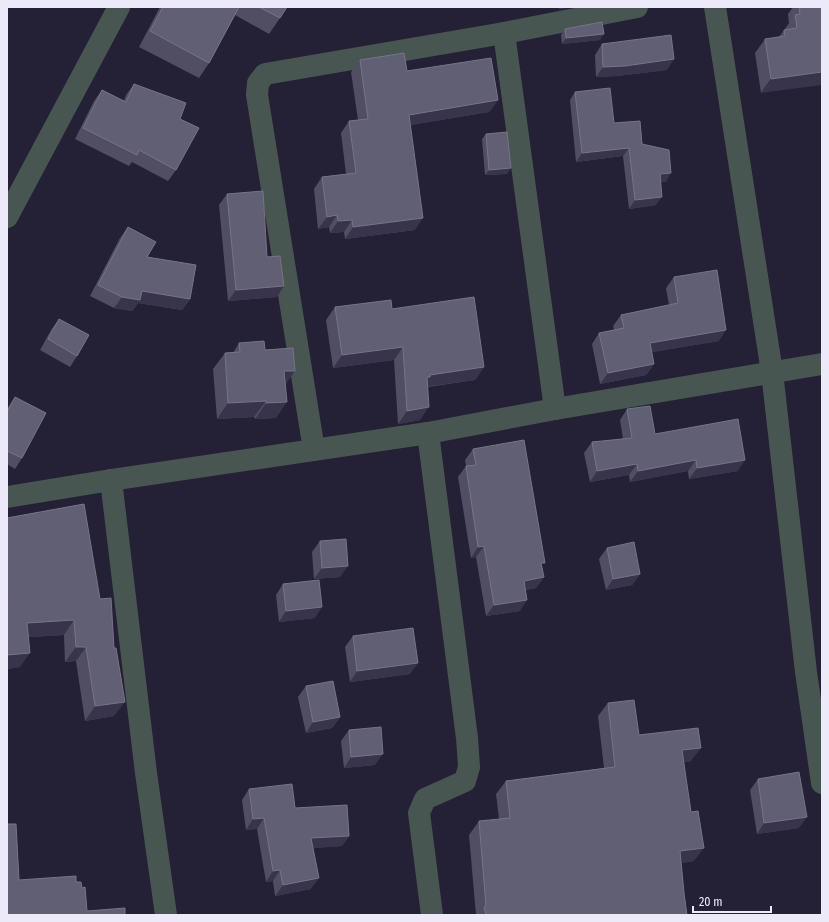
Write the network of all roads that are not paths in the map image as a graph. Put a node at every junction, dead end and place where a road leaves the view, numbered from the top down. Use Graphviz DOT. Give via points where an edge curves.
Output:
graph roads {
  1 [pos="119,7"];
  2 [pos="637,7"];
  3 [pos="715,7"];
  4 [pos="504,33"];
  5 [pos="7,218"];
  6 [pos="822,364"];
  7 [pos="772,372"];
  8 [pos="555,409"];
  9 [pos="428,433"];
  10 [pos="314,450"];
  11 [pos="111,480"];
  12 [pos="7,497"];
  13 [pos="822,783"];
  14 [pos="166,915"];
  15 [pos="432,915"];
  1 -- 5 [label="street"];
  2 -- 4 [label="street"];
  3 -- 7 [label="street"];
  4 -- 8 [label="street"];
  4 -- 10 [label="street" via="266,74 258,83 257,95"];
  6 -- 7 [label="street"];
  7 -- 8 [label="street"];
  7 -- 13 [label="street" via="806,672"];
  8 -- 9 [label="street"];
  9 -- 10 [label="street"];
  9 -- 15 [label="street" via="469,767 465,781 425,799 419,812"];
  10 -- 11 [label="street"];
  11 -- 12 [label="street"];
  11 -- 14 [label="street" via="146,773"];
}
